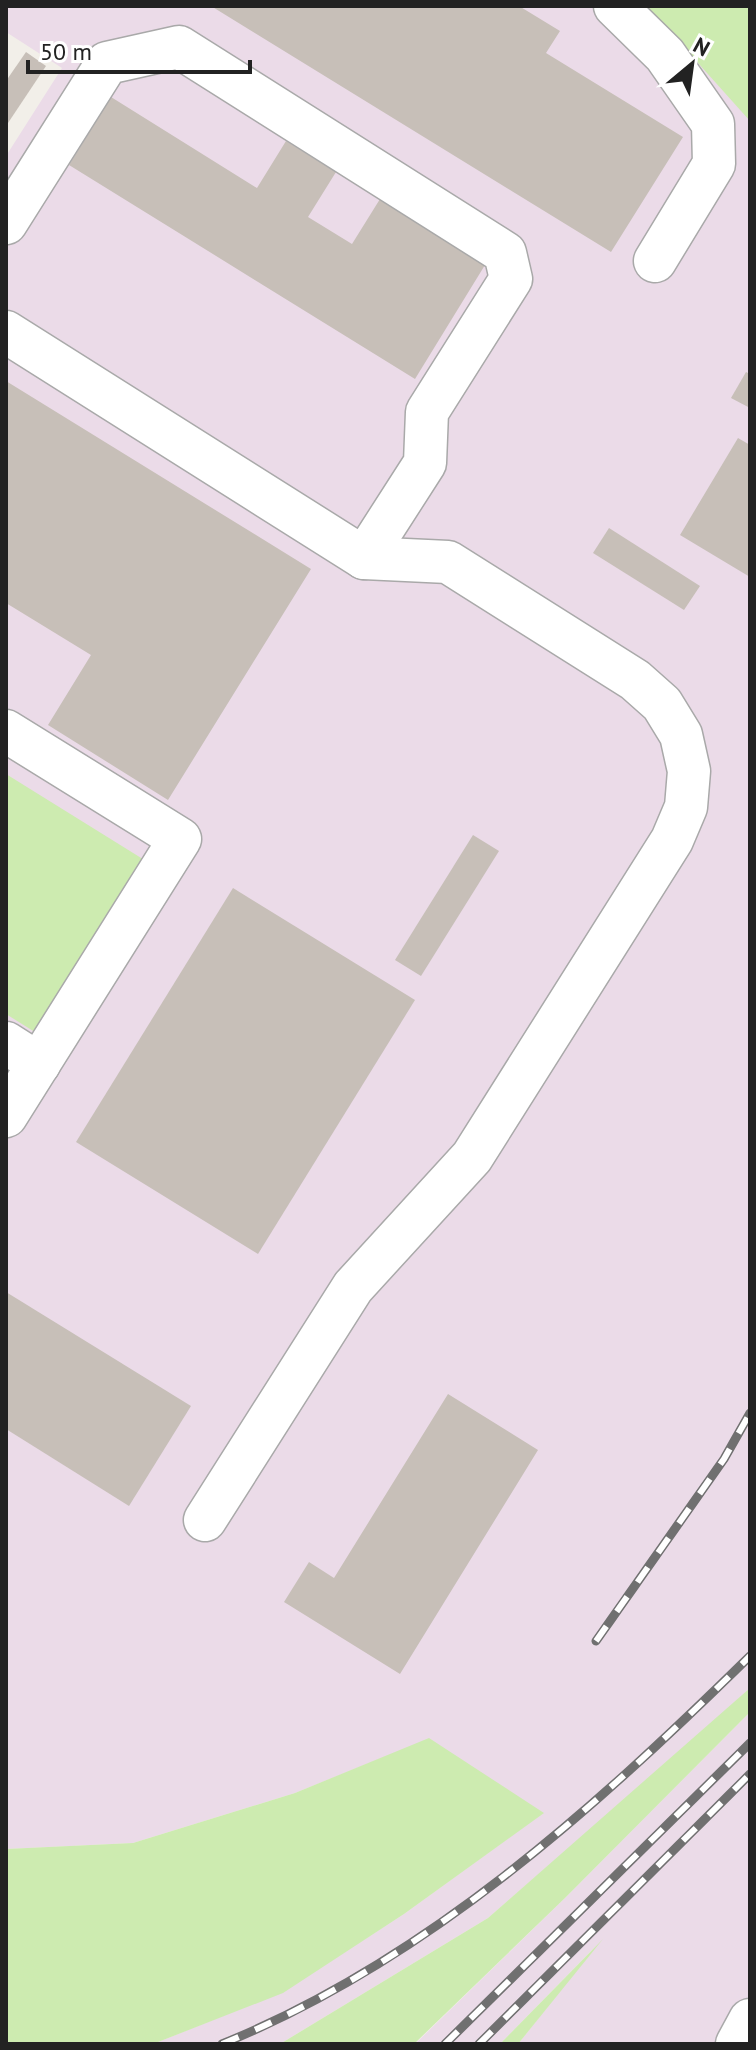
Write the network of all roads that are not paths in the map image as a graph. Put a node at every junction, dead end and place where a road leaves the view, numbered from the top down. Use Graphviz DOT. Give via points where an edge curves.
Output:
graph roads {
  1 [pos="615,6"];
  2 [pos="6,223"];
  3 [pos="655,261"];
  4 [pos="6,332"];
  5 [pos="364,558"];
  6 [pos="6,731"];
  7 [pos="22,1054"];
  8 [pos="6,1116"];
  9 [pos="205,1520"];
  10 [pos="750,2020"];
  11 [pos="737,2044"];
  1 -- 3 [label="lane" via="665,55 713,124 714,164"];
  2 -- 5 [label="lane" via="107,63 179,47 505,253 511,279 427,412 425,463"];
  4 -- 5 [label="lane"];
  5 -- 9 [label="lane" via="448,562 635,680 662,704 681,735 689,771 686,807 672,840 472,1157 353,1287"];
  6 -- 7 [label="lane" via="180,839"];
  7 -- 8 [label="lane"];
  10 -- 11 [label="lane"];
}
